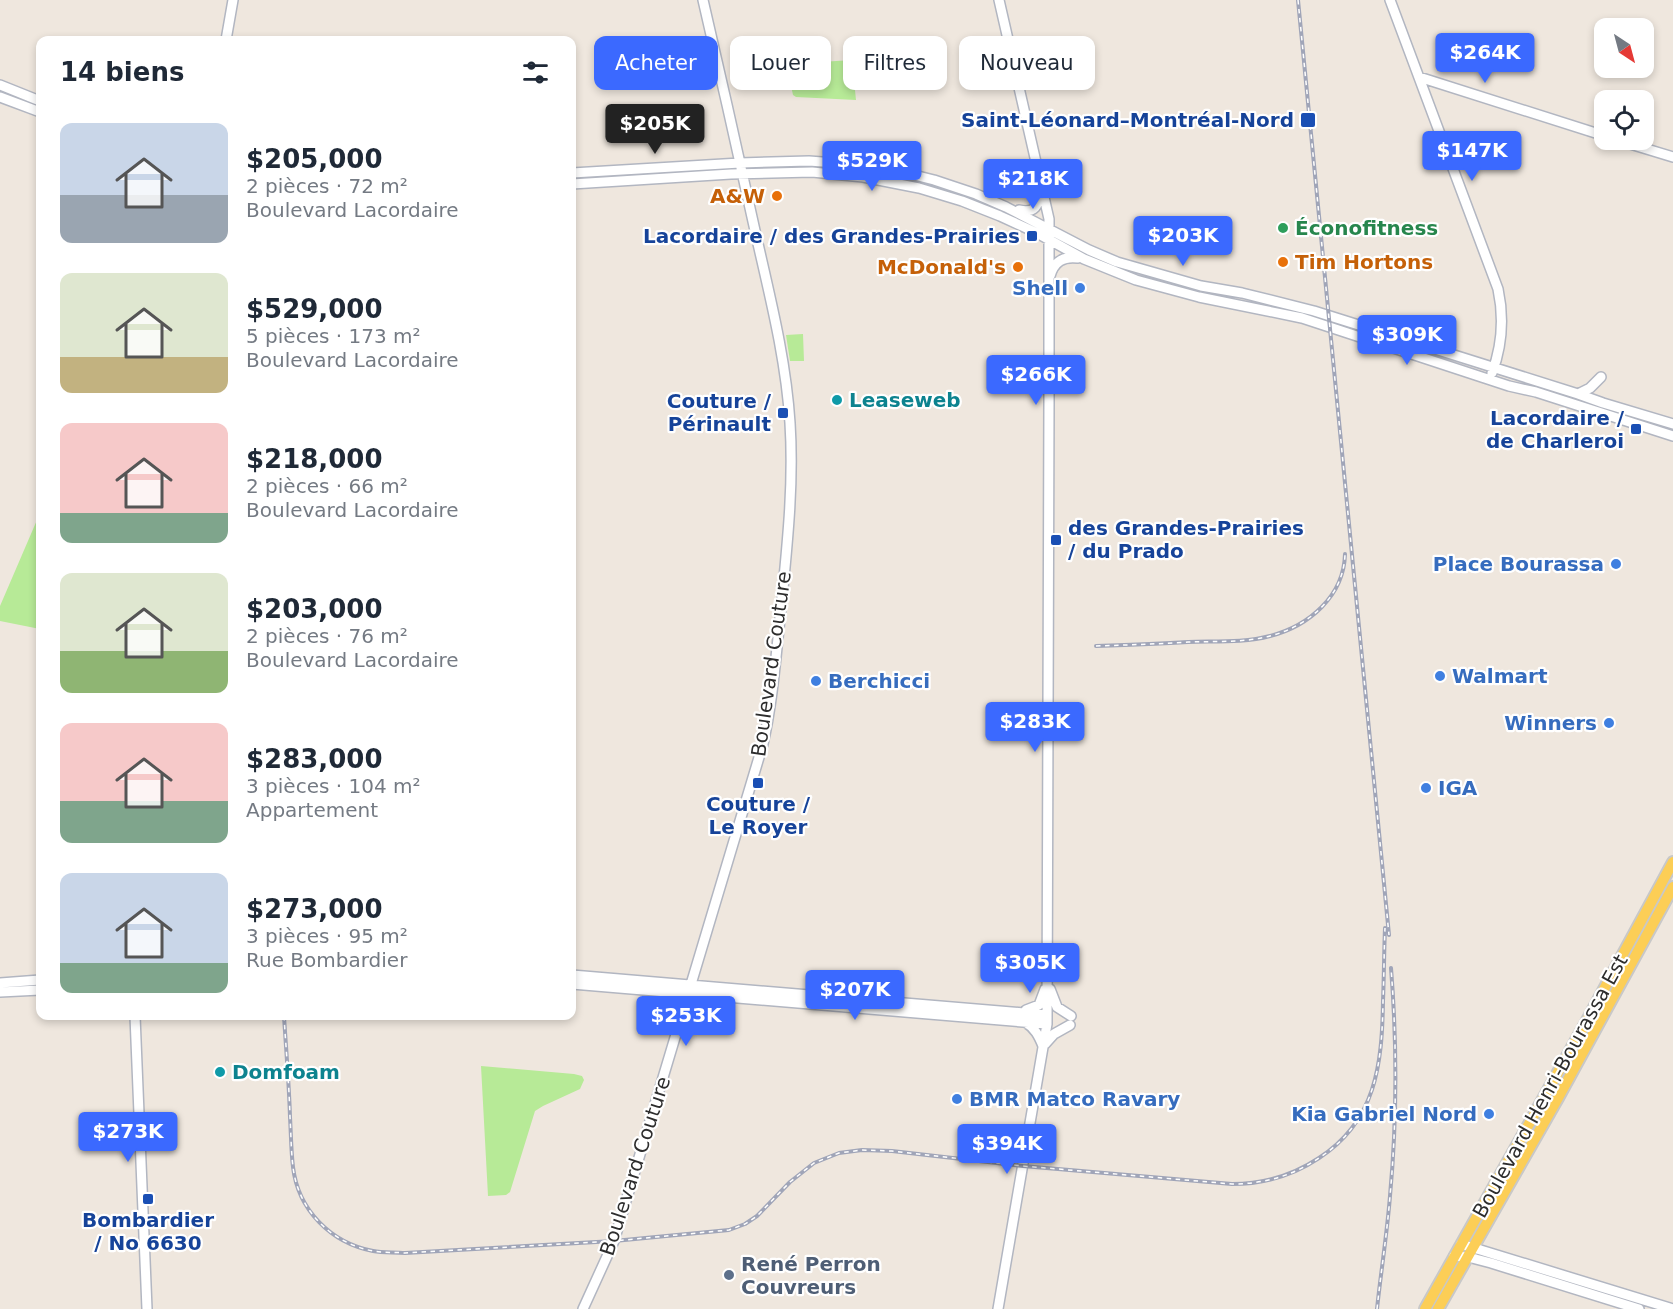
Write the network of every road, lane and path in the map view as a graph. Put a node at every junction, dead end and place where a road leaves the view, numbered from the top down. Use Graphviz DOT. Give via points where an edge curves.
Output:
graph roads {
  1 [pos="233,0"];
  2 [pos="703,0"];
  3 [pos="999,0"];
  4 [pos="1390,0"];
  5 [pos="227,36"];
  6 [pos="1419,77"];
  7 [pos="0,85"];
  8 [pos="0,97"];
  9 [pos="36,99"];
  10 [pos="36,110"];
  11 [pos="1594,133"];
  12 [pos="1650,150"];
  13 [pos="1673,157"];
  14 [pos="740,163"];
  15 [pos="576,173"];
  16 [pos="742,174"];
  17 [pos="576,184"];
  18 [pos="1043,189"];
  19 [pos="1008,207"];
  20 [pos="1049,229"];
  21 [pos="1049,240"];
  22 [pos="1084,259"];
  23 [pos="1048,284"];
  24 [pos="1494,368"];
  25 [pos="1601,377"];
  26 [pos="1490,378"];
  27 [pos="1578,394"];
  28 [pos="1673,424"];
  29 [pos="1673,436"];
  30 [pos="1673,862"];
  31 [pos="1673,887"];
  32 [pos="576,975"];
  33 [pos="1048,978"];
  34 [pos="36,980"];
  35 [pos="0,983"];
  36 [pos="576,984"];
  37 [pos="689,989"];
  38 [pos="36,990"];
  39 [pos="0,992"];
  40 [pos="1013,1012"];
  41 [pos="1047,1019"];
  42 [pos="135,1020"];
  43 [pos="1024,1022"];
  44 [pos="1043,1046"];
  45 [pos="1461,1244"];
  46 [pos="1471,1252"];
  47 [pos="1454,1256"];
  48 [pos="147,1309"];
  49 [pos="583,1309"];
  50 [pos="998,1309"];
  51 [pos="1425,1309"];
  52 [pos="1438,1309"];
  53 [pos="1639,1309"];
  54 [pos="1673,1309"];
  1 -- 5 [label="main road"];
  2 -- 14 [label="main road, Boulevard Couture"];
  3 -- 18 [label="main road"];
  4 -- 6 [label="main road"];
  6 -- 11 [label="main road"];
  6 -- 24 [label="main road" via="1498,289 1502,320"];
  7 -- 9 [label="main road"];
  8 -- 10 [label="main road"];
  12 -- 13 [label="main road"];
  14 -- 15 [label="main road"];
  14 -- 16 [label="main road, Boulevard Couture"];
  14 -- 19 [label="main road" via="809,161 882,168 934,180"];
  16 -- 17 [label="main road"];
  16 -- 21 [label="main road" via="828,173 919,188 1000,216"];
  16 -- 37 [label="main road, Boulevard Couture" via="783,363 790,422 791,506 765,733"];
  18 -- 19 [label="main road" via="1038,204 1031,210"];
  18 -- 20 [label="main road"];
  19 -- 20 [label="main road"];
  20 -- 21 [label="main road"];
  20 -- 24 [label="main road" via="1124,264 1201,286 1298,306"];
  21 -- 22 [label="main road"];
  21 -- 23 [label="main road"];
  22 -- 23 [label="main road" via="1070,257 1059,261"];
  22 -- 26 [label="main road" via="1139,281 1213,301 1302,318"];
  23 -- 33 [label="main road"];
  24 -- 26 [label="main road"];
  24 -- 27 [label="main road"];
  25 -- 27 [label="main road"];
  26 -- 29 [label="main road"];
  27 -- 28 [label="main road"];
  30 -- 45 [label="main road, Boulevard Henri-Bourassa Est"];
  31 -- 46 [label="main road, Boulevard Henri-Bourassa Est"];
  32 -- 37 [label="main road"];
  33 -- 40 [label="main road" via="1039,1005"];
  33 -- 41 [label="main road"];
  33 -- 44 [label="main road" via="1057,1007 1071,1021"];
  34 -- 35 [label="main road"];
  36 -- 37 [label="main road"];
  37 -- 40 [label="main road"];
  37 -- 43 [label="main road"];
  37 -- 49 [label="main road, Boulevard Couture" via="614,1241"];
  38 -- 39 [label="main road"];
  40 -- 41 [label="main road"];
  41 -- 43 [label="main road"];
  41 -- 44 [label="main road"];
  42 -- 48 [label="main road"];
  43 -- 44 [label="main road" via="1032,1026"];
  44 -- 50 [label="main road"];
  45 -- 46 [label="main road"];
  45 -- 47 [label="main road, Boulevard Henri-Bourassa Est"];
  46 -- 47 [label="main road"];
  46 -- 52 [label="main road, Boulevard Henri-Bourassa Est"];
  46 -- 53 [label="main road"];
  46 -- 54 [label="main road"];
  47 -- 51 [label="main road, Boulevard Henri-Bourassa Est"];
}
